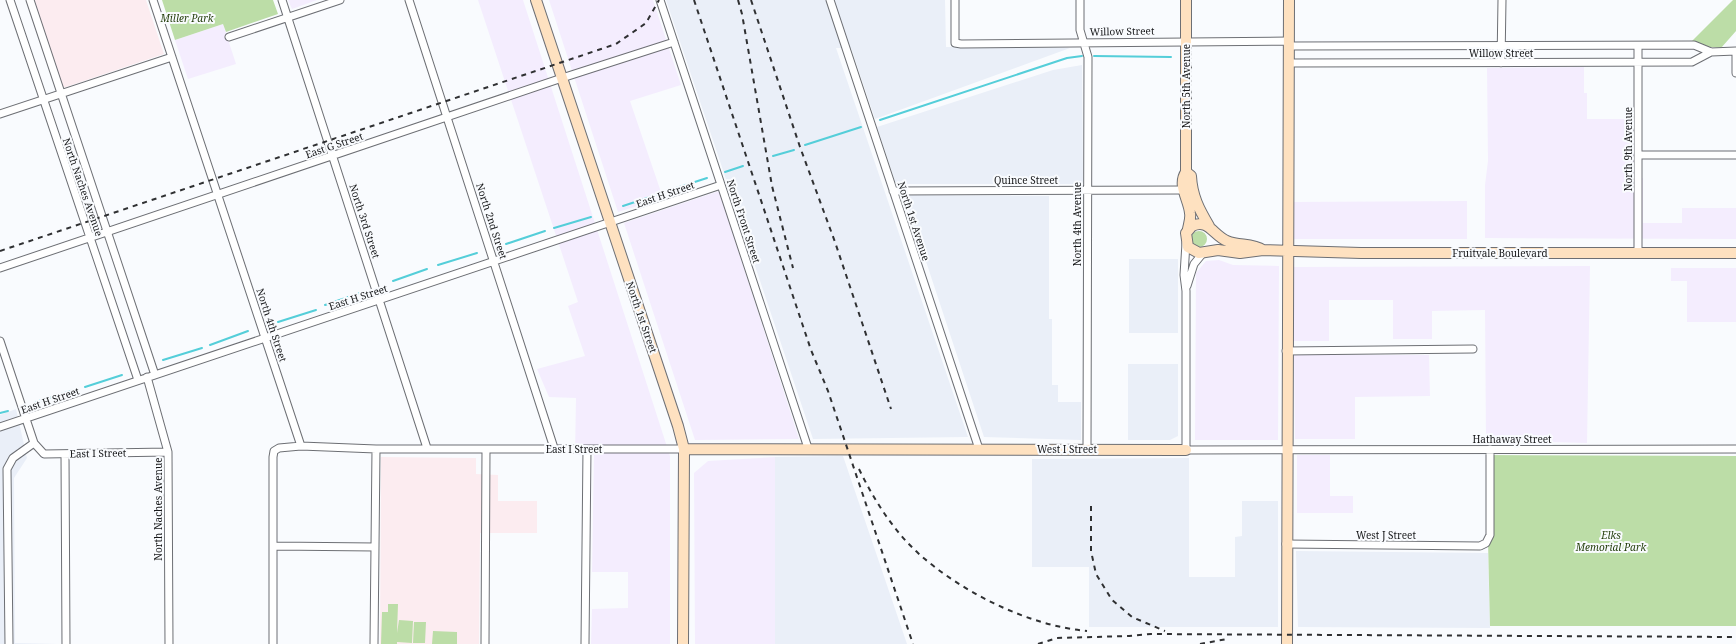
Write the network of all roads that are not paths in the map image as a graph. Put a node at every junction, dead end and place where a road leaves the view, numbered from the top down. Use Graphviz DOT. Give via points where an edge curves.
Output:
graph roads {
  1 [pos="10,0"];
  2 [pos="30,0"];
  3 [pos="154,0"];
  4 [pos="282,0"];
  5 [pos="340,0"];
  6 [pos="409,0"];
  7 [pos="536,0"];
  8 [pos="660,0"];
  9 [pos="830,0"];
  10 [pos="955,0"];
  11 [pos="1080,0"];
  12 [pos="1186,0"];
  13 [pos="1288,0"];
  14 [pos="1502,0"];
  15 [pos="288,17"];
  16 [pos="229,37"];
  17 [pos="1186,40"];
  18 [pos="674,42"];
  19 [pos="1084,42"];
  20 [pos="1288,43"];
  21 [pos="1638,46"];
  22 [pos="1502,47"];
  23 [pos="1736,51"];
  24 [pos="1711,52"];
  25 [pos="172,57"];
  26 [pos="1289,63"];
  27 [pos="1502,63"];
  28 [pos="1638,63"];
  29 [pos="1736,73"];
  30 [pos="562,78"];
  31 [pos="61,93"];
  32 [pos="43,100"];
  33 [pos="0,114"];
  34 [pos="448,116"];
  35 [pos="333,155"];
  36 [pos="1638,155"];
  37 [pos="1736,155"];
  38 [pos="1186,172"];
  39 [pos="721,185"];
  40 [pos="1087,190"];
  41 [pos="1183,190"];
  42 [pos="893,191"];
  43 [pos="218,194"];
  44 [pos="610,223"];
  45 [pos="1188,229"];
  46 [pos="1212,230"];
  47 [pos="107,231"];
  48 [pos="90,237"];
  49 [pos="1186,243"];
  50 [pos="1263,250"];
  51 [pos="1206,251"];
  52 [pos="1287,251"];
  53 [pos="1638,253"];
  54 [pos="1736,253"];
  55 [pos="495,262"];
  56 [pos="0,268"];
  57 [pos="1186,290"];
  58 [pos="380,300"];
  59 [pos="267,338"];
  60 [pos="0,341"];
  61 [pos="1473,349"];
  62 [pos="1286,351"];
  63 [pos="155,375"];
  64 [pos="147,377"];
  65 [pos="138,380"];
  66 [pos="26,418"];
  67 [pos="0,427"];
  68 [pos="34,443"];
  69 [pos="301,446"];
  70 [pos="427,448"];
  71 [pos="554,448"];
  72 [pos="808,448"];
  73 [pos="847,448"];
  74 [pos="376,449"];
  75 [pos="486,449"];
  76 [pos="587,449"];
  77 [pos="684,449"];
  78 [pos="979,449"];
  79 [pos="1087,449"];
  80 [pos="1490,449"];
  81 [pos="1736,449"];
  82 [pos="1186,450"];
  83 [pos="1287,450"];
  84 [pos="168,452"];
  85 [pos="65,454"];
  86 [pos="1286,544"];
  87 [pos="274,546"];
  88 [pos="376,547"];
  89 [pos="9,644"];
  90 [pos="66,644"];
  91 [pos="169,644"];
  92 [pos="273,644"];
  93 [pos="374,644"];
  94 [pos="485,644"];
  95 [pos="585,644"];
  96 [pos="683,644"];
  97 [pos="1287,644"];
  1 -- 32 [label="street, North Naches Avenue"];
  2 -- 31 [label="street, North Naches Avenue"];
  3 -- 25 [label="street, North 4th Street"];
  4 -- 15 [label="street, North 3rd Street"];
  5 -- 15 [label="street"];
  6 -- 34 [label="street, North 2nd Street"];
  7 -- 30 [label="main road, North 1st Street"];
  8 -- 18 [label="street, North Front Street"];
  9 -- 42 [label="street, North 1st Avenue"];
  10 -- 19 [label="street, Willow Street" via="955,42 961,44"];
  11 -- 19 [label="street, North 4th Avenue" via="1080,30"];
  12 -- 17 [label="main road, North 5th Avenue"];
  13 -- 20 [label="main road"];
  14 -- 22 [label="street"];
  15 -- 16 [label="street"];
  15 -- 35 [label="street, North 3rd Street"];
  17 -- 19 [label="street, Willow Street"];
  17 -- 20 [label="street, Willow Street"];
  17 -- 38 [label="main road, North 5th Avenue"];
  18 -- 30 [label="street, East G Street"];
  18 -- 39 [label="street, North Front Street"];
  19 -- 40 [label="street, North 4th Avenue" via="1088,57"];
  20 -- 22 [label="street, Willow Street"];
  20 -- 26 [label="main road"];
  21 -- 22 [label="street, Willow Street"];
  21 -- 24 [label="street, Willow Street" via="1694,45"];
  21 -- 28 [label="street, North 9th Avenue"];
  22 -- 27 [label="street"];
  23 -- 24 [label="street, Willow Street"];
  23 -- 29 [label="street"];
  24 -- 28 [label="street, Willow Street" via="1692,62"];
  25 -- 31 [label="street"];
  25 -- 43 [label="street, North 4th Street"];
  26 -- 27 [label="street, Willow Street"];
  26 -- 52 [label="main road"];
  27 -- 28 [label="street, Willow Street"];
  28 -- 36 [label="street, North 9th Avenue"];
  30 -- 34 [label="street, East G Street"];
  30 -- 44 [label="main road, North 1st Street"];
  31 -- 32 [label="street"];
  31 -- 47 [label="street, North Naches Avenue"];
  32 -- 33 [label="street"];
  32 -- 48 [label="street, North Naches Avenue"];
  34 -- 35 [label="street, East G Street"];
  34 -- 55 [label="street, North 2nd Street"];
  35 -- 43 [label="street, East G Street"];
  35 -- 58 [label="street, North 3rd Street"];
  36 -- 37 [label="street"];
  36 -- 53 [label="street, North 9th Avenue"];
  38 -- 41 [label="main road, North 5th Avenue" via="1182,177"];
  38 -- 46 [label="main road, North 5th Avenue" via="1190,176 1198,210"];
  39 -- 44 [label="street, East H Street"];
  39 -- 72 [label="street, North Front Street"];
  40 -- 41 [label="street, Quince Street"];
  40 -- 42 [label="street, Quince Street"];
  40 -- 79 [label="street, North 4th Avenue"];
  41 -- 45 [label="main road, North 5th Avenue" via="1190,212"];
  42 -- 78 [label="street, North 1st Avenue"];
  43 -- 47 [label="street, East G Street"];
  43 -- 59 [label="street, North 4th Street"];
  44 -- 55 [label="street, East H Street"];
  44 -- 77 [label="main road, North 1st Street"];
  45 -- 46 [label="main road, Fruitvale Boulevard" via="1200,223"];
  45 -- 49 [label="main road"];
  46 -- 50 [label="main road, Fruitvale Boulevard" via="1227,241 1256,246"];
  46 -- 51 [label="main road" via="1215,242"];
  47 -- 48 [label="street, East G Street"];
  47 -- 63 [label="street, North Naches Avenue"];
  48 -- 56 [label="street, East G Street"];
  48 -- 65 [label="street, North Naches Avenue"];
  49 -- 51 [label="main road, Fruitvale Boulevard" via="1191,250"];
  49 -- 57 [label="street"];
  50 -- 51 [label="main road, Fruitvale Boulevard" via="1240,253"];
  50 -- 52 [label="main road, Fruitvale Boulevard"];
  51 -- 57 [label="street" via="1194,264"];
  52 -- 53 [label="main road, Fruitvale Boulevard"];
  52 -- 62 [label="main road"];
  53 -- 54 [label="main road, Fruitvale Boulevard"];
  55 -- 58 [label="street, East H Street"];
  55 -- 71 [label="street, North 2nd Street"];
  57 -- 82 [label="street"];
  58 -- 59 [label="street, East H Street"];
  58 -- 70 [label="street, North 3rd Street"];
  59 -- 63 [label="street, East H Street"];
  59 -- 69 [label="street, North 4th Street"];
  60 -- 66 [label="street"];
  61 -- 62 [label="street"];
  62 -- 83 [label="main road"];
  63 -- 64 [label="street, East H Street"];
  64 -- 65 [label="street, East H Street"];
  64 -- 84 [label="street, North Naches Avenue"];
  65 -- 66 [label="street, East H Street"];
  66 -- 67 [label="street, East H Street"];
  66 -- 68 [label="street"];
  68 -- 85 [label="street, East I Street" via="44,454"];
  68 -- 89 [label="street" via="13,458 7,469"];
  69 -- 74 [label="street, East I Street"];
  69 -- 87 [label="street" via="279,448 274,451"];
  70 -- 74 [label="street, East I Street"];
  70 -- 75 [label="street, East I Street"];
  71 -- 75 [label="street, East I Street"];
  71 -- 76 [label="street, East I Street"];
  72 -- 73 [label="main road, East I Street"];
  72 -- 77 [label="main road, East I Street"];
  73 -- 78 [label="main road, West I Street"];
  74 -- 88 [label="street"];
  75 -- 94 [label="street"];
  76 -- 77 [label="street, East I Street"];
  76 -- 95 [label="street"];
  77 -- 96 [label="main road, North 1st Street"];
  78 -- 79 [label="main road, West I Street"];
  79 -- 82 [label="main road, West I Street"];
  80 -- 81 [label="street, Hathaway Street"];
  80 -- 83 [label="street, Hathaway Street"];
  80 -- 86 [label="street, West J Street" via="1490,535 1486,543 1480,546"];
  82 -- 83 [label="street, West I Street"];
  83 -- 86 [label="main road"];
  84 -- 85 [label="street, East I Street"];
  84 -- 91 [label="street, North Naches Avenue"];
  85 -- 90 [label="street"];
  86 -- 97 [label="main road"];
  87 -- 88 [label="street"];
  87 -- 92 [label="street"];
  88 -- 93 [label="street"];
}
